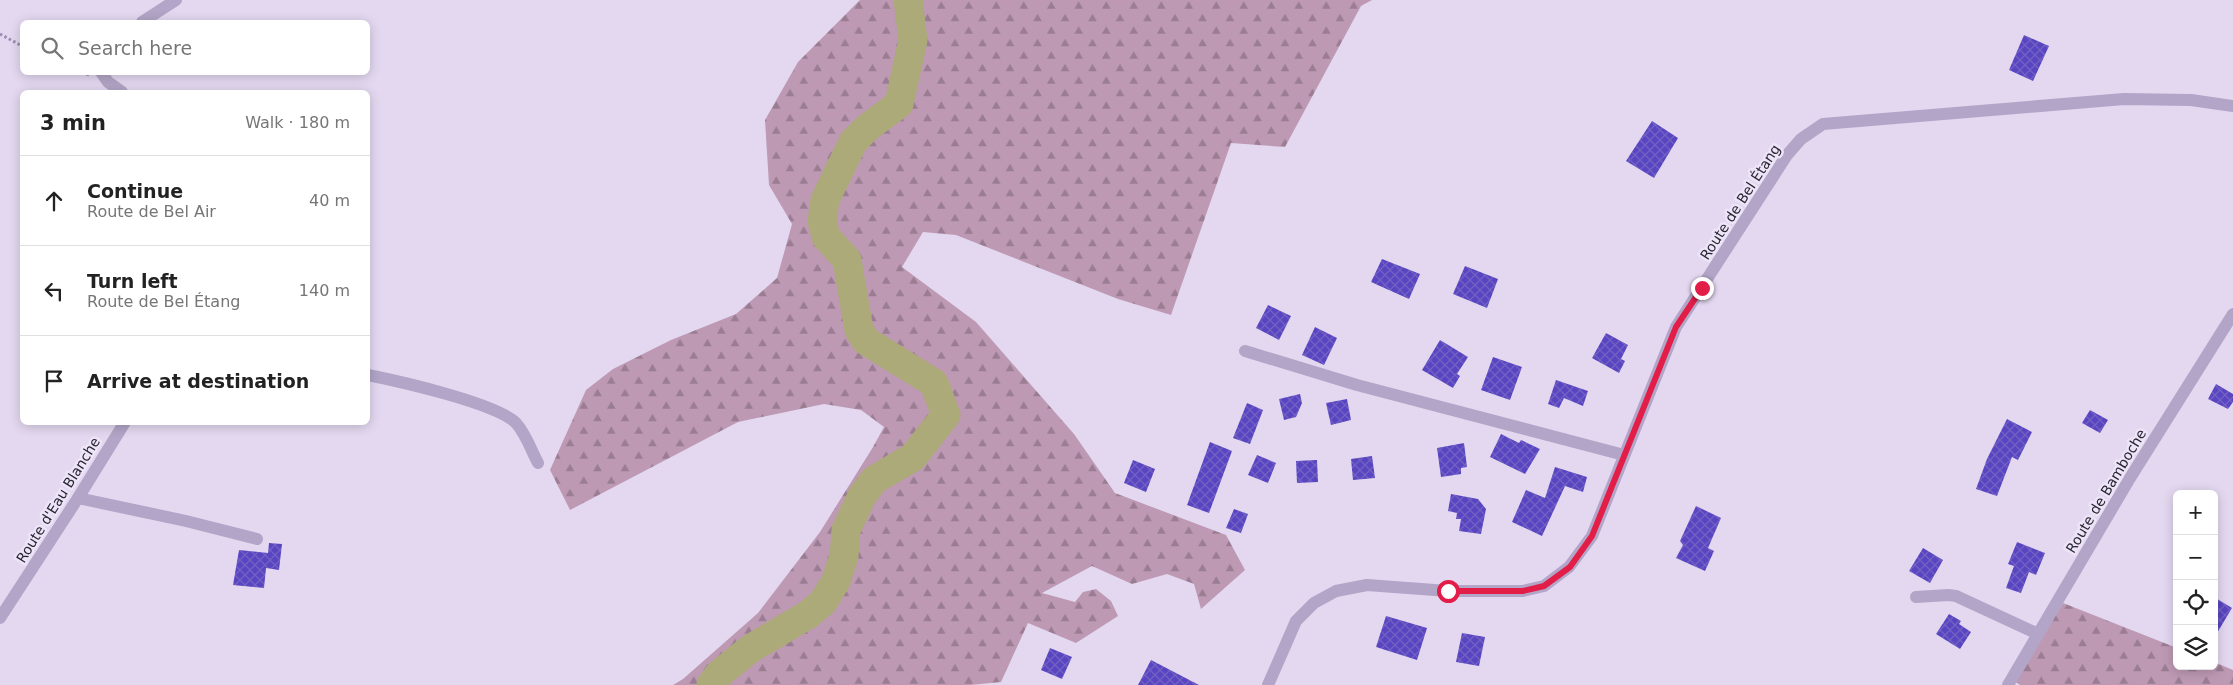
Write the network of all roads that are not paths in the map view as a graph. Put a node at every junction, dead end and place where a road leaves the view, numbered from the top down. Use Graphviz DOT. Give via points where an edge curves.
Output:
graph roads {
  1 [pos="176,0"];
  2 [pos="145,20"];
  3 [pos="103,75"];
  4 [pos="119,90"];
  5 [pos="2233,106"];
  6 [pos="2232,318"];
  7 [pos="1245,351"];
  8 [pos="370,375"];
  9 [pos="122,425"];
  10 [pos="1624,456"];
  11 [pos="538,463"];
  12 [pos="78,498"];
  13 [pos="257,539"];
  14 [pos="1916,597"];
  15 [pos="0,618"];
  16 [pos="2038,634"];
  17 [pos="1268,685"];
  18 [pos="2008,685"];
  1 -- 2 [label="street"];
  3 -- 4 [label="street"];
  5 -- 10 [label="street, Route de Bel Étang" via="2191,100 2124,99 1823,124 1801,139 1787,156 1676,327"];
  6 -- 16 [label="street, Route de Bamboche" via="2130,478"];
  7 -- 10 [label="street"];
  8 -- 11 [label="street" via="420,386 500,412 523,432"];
  9 -- 12 [label="street, Route d'Eau Blanche"];
  10 -- 17 [label="street, Route de Bel Étang" via="1592,536 1570,567 1544,586 1523,591 1448,591 1367,585 1336,591 1314,603 1296,621"];
  12 -- 13 [label="street"];
  12 -- 15 [label="street, Route d'Eau Blanche"];
  14 -- 16 [label="street" via="1956,596"];
  16 -- 18 [label="street, Route de Bamboche"];
}
